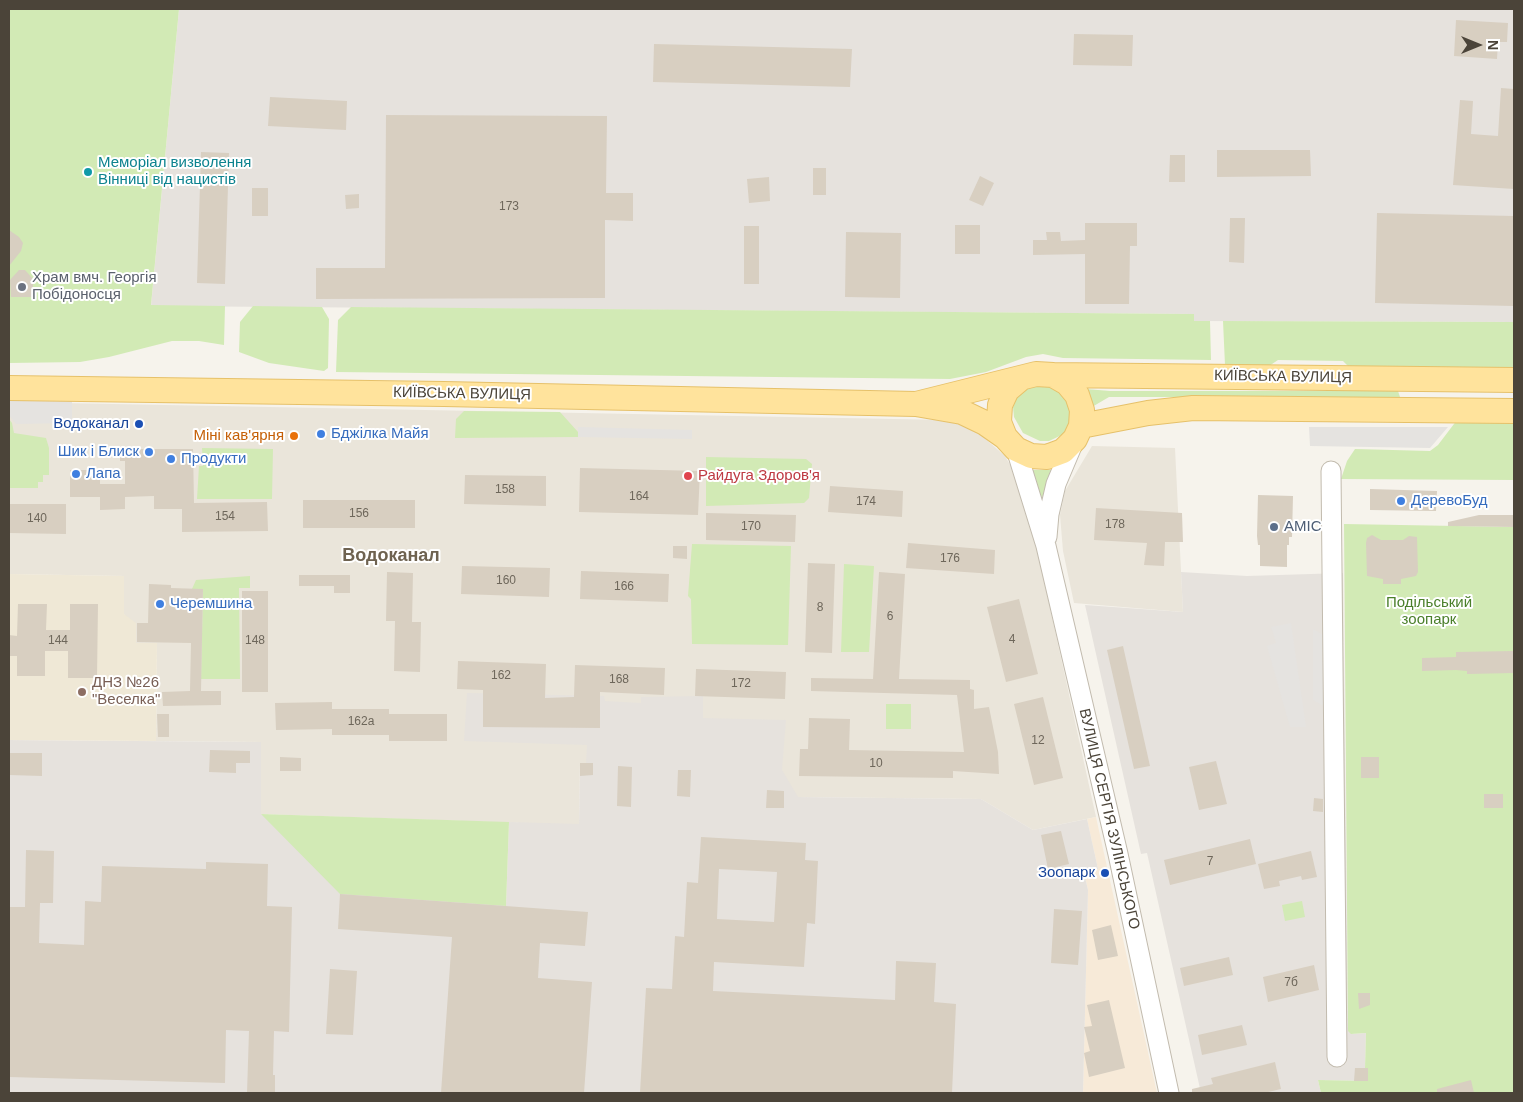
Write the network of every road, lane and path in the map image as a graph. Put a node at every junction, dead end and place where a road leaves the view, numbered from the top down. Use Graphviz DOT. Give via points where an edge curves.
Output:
graph roads {
  1 [pos="1053,375"];
  2 [pos="1020,379"];
  3 [pos="1412,379"];
  4 [pos="1514,380"];
  5 [pos="9,388"];
  6 [pos="916,404"];
  7 [pos="1412,410"];
  8 [pos="1514,411"];
  9 [pos="1078,433"];
  10 [pos="1011,443"];
  11 [pos="1331,471"];
  12 [pos="1046,546"];
  13 [pos="1337,1057"];
  14 [pos="1169,1093"];
  1 -- 2 [label="main road" via="1036,374"];
  1 -- 3 [label="main road, КИЇВСЬКА ВУЛИЦЯ"];
  1 -- 9 [label="main road" via="1067,383 1077,395 1082,410"];
  2 -- 6 [label="main road"];
  2 -- 10 [label="main road" via="1007,390 1000,405 1000,422"];
  3 -- 4 [label="main road, КИЇВСЬКА ВУЛИЦЯ"];
  3 -- 7 [label="main road"];
  5 -- 6 [label="main road, КИЇВСЬКА ВУЛИЦЯ"];
  6 -- 10 [label="main road" via="962,412 985,423"];
  7 -- 8 [label="main road, КИЇВСЬКА ВУЛИЦЯ"];
  7 -- 9 [label="main road, КИЇВСЬКА ВУЛИЦЯ" via="1193,408 1148,413"];
  9 -- 10 [label="main road" via="1063,451 1047,457 1031,456"];
  9 -- 12 [label="street" via="1056,484"];
  10 -- 12 [label="street"];
  11 -- 13 [label="street"];
  12 -- 14 [label="street, ВУЛИЦЯ СЕРГІЯ ЗУЛІНСЬКОГО" via="1118,854"];
}
